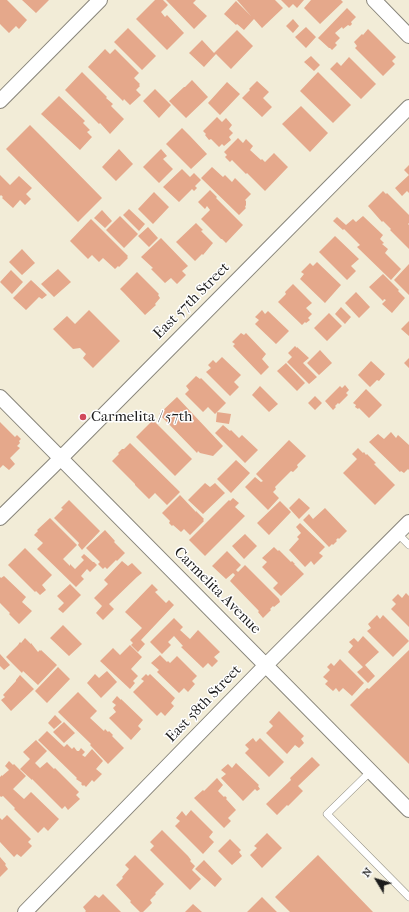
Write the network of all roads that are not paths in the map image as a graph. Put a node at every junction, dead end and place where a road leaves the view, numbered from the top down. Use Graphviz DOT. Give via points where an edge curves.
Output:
graph roads {
  1 [pos="100,0"];
  2 [pos="374,0"];
  3 [pos="409,36"];
  4 [pos="0,101"];
  5 [pos="409,107"];
  6 [pos="0,397"];
  7 [pos="61,458"];
  8 [pos="0,518"];
  9 [pos="409,522"];
  10 [pos="398,533"];
  11 [pos="409,545"];
  12 [pos="266,666"];
  13 [pos="371,771"];
  14 [pos="409,810"];
  15 [pos="409,897"];
  16 [pos="25,912"];
  1 -- 4 [label="street"];
  2 -- 3 [label="street"];
  5 -- 7 [label="street, East 57th Street"];
  6 -- 7 [label="street, Carmelita Avenue"];
  7 -- 8 [label="street, East 57th Street"];
  7 -- 12 [label="street, Carmelita Avenue"];
  9 -- 10 [label="street, East 58th Street"];
  10 -- 11 [label="lane"];
  10 -- 12 [label="street, East 58th Street"];
  12 -- 13 [label="street, Carmelita Avenue"];
  12 -- 16 [label="street, East 58th Street"];
  13 -- 14 [label="street, Carmelita Avenue"];
  13 -- 15 [label="lane" via="327,814"];
}
